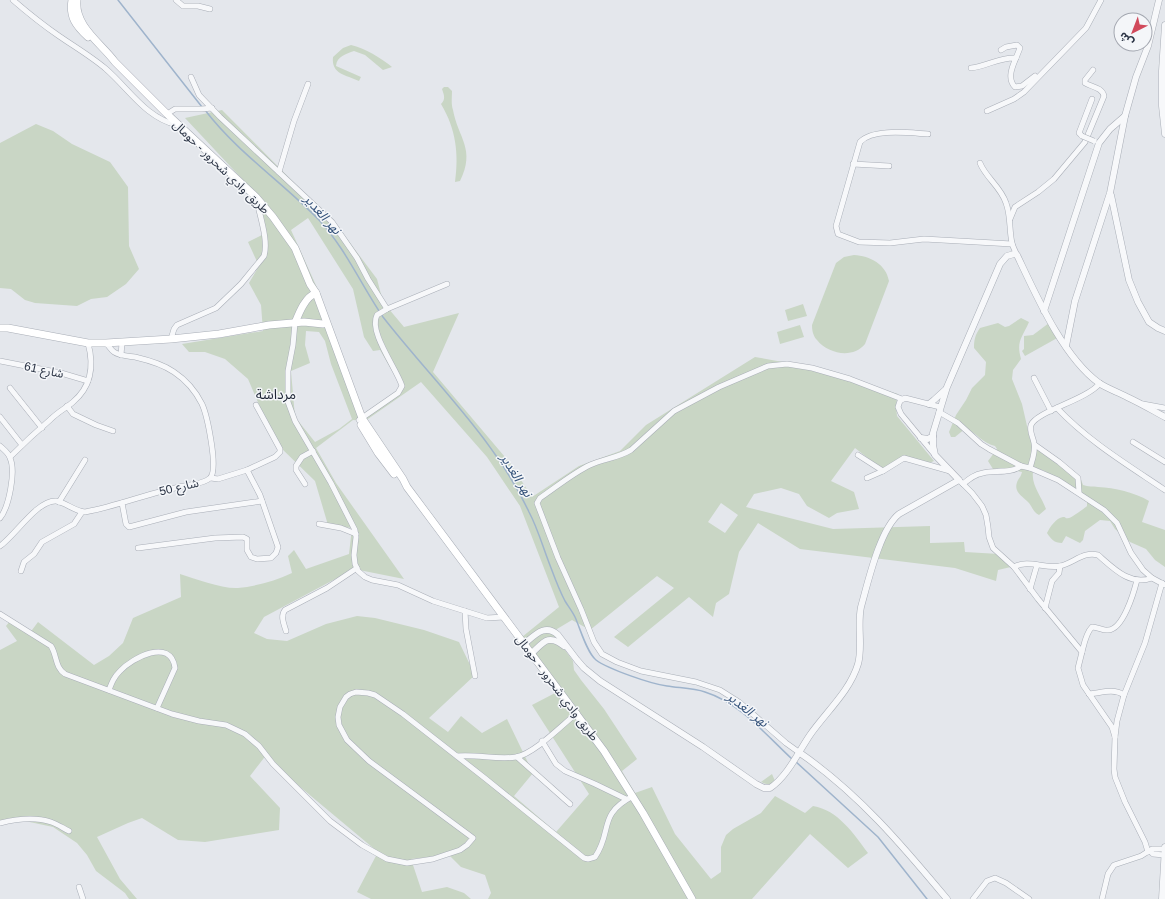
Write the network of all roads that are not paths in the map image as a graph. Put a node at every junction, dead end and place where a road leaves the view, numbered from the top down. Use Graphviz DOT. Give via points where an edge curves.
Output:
graph roads {
  1 [pos="14,0"];
  2 [pos="72,0"];
  3 [pos="77,0"];
  4 [pos="176,0"];
  5 [pos="1100,0"];
  6 [pos="1159,0"];
  7 [pos="210,9"];
  8 [pos="1165,25"];
  9 [pos="1001,50"];
  10 [pos="1016,58"];
  11 [pos="115,62"];
  12 [pos="971,68"];
  13 [pos="1093,70"];
  14 [pos="1040,74"];
  15 [pos="191,77"];
  16 [pos="308,84"];
  17 [pos="1092,99"];
  18 [pos="211,108"];
  19 [pos="987,111"];
  20 [pos="168,114"];
  21 [pos="1125,116"];
  22 [pos="180,126"];
  23 [pos="1110,129"];
  24 [pos="928,134"];
  25 [pos="1165,134"];
  26 [pos="1122,135"];
  27 [pos="1096,142"];
  28 [pos="980,163"];
  29 [pos="853,164"];
  30 [pos="889,166"];
  31 [pos="279,172"];
  32 [pos="1110,193"];
  33 [pos="256,197"];
  34 [pos="1010,219"];
  35 [pos="1012,244"];
  36 [pos="1017,255"];
  37 [pos="447,284"];
  38 [pos="314,294"];
  39 [pos="386,309"];
  40 [pos="1044,311"];
  41 [pos="294,323"];
  42 [pos="323,324"];
  43 [pos="0,328"];
  44 [pos="1165,332"];
  45 [pos="171,339"];
  46 [pos="330,339"];
  47 [pos="88,343"];
  48 [pos="106,343"];
  49 [pos="122,343"];
  50 [pos="1066,346"];
  51 [pos="120,355"];
  52 [pos="0,361"];
  53 [pos="1034,378"];
  54 [pos="88,381"];
  55 [pos="1100,384"];
  56 [pos="947,387"];
  57 [pos="10,388"];
  58 [pos="902,399"];
  59 [pos="1140,403"];
  60 [pos="929,404"];
  61 [pos="256,405"];
  62 [pos="67,406"];
  63 [pos="1057,408"];
  64 [pos="1165,408"];
  65 [pos="939,410"];
  66 [pos="1051,411"];
  67 [pos="0,417"];
  68 [pos="1165,417"];
  69 [pos="360,419"];
  70 [pos="42,428"];
  71 [pos="113,431"];
  72 [pos="932,436"];
  73 [pos="921,438"];
  74 [pos="1133,442"];
  75 [pos="22,445"];
  76 [pos="1034,445"];
  77 [pos="0,446"];
  78 [pos="313,451"];
  79 [pos="858,455"];
  80 [pos="935,455"];
  81 [pos="10,456"];
  82 [pos="84,460"];
  83 [pos="1165,462"];
  84 [pos="1020,466"];
  85 [pos="1030,468"];
  86 [pos="247,470"];
  87 [pos="883,471"];
  88 [pos="950,471"];
  89 [pos="211,478"];
  90 [pos="867,478"];
  91 [pos="961,482"];
  92 [pos="305,484"];
  93 [pos="1165,490"];
  94 [pos="1079,492"];
  95 [pos="262,501"];
  96 [pos="59,502"];
  97 [pos="122,503"];
  98 [pos="82,512"];
  99 [pos="0,518"];
  100 [pos="319,524"];
  101 [pos="356,534"];
  102 [pos="0,546"];
  103 [pos="138,548"];
  104 [pos="1037,565"];
  105 [pos="1060,566"];
  106 [pos="1014,567"];
  107 [pos="357,568"];
  108 [pos="22,571"];
  109 [pos="1152,578"];
  110 [pos="1137,580"];
  111 [pos="1163,584"];
  112 [pos="1030,589"];
  113 [pos="1045,608"];
  114 [pos="465,611"];
  115 [pos="0,614"];
  116 [pos="504,617"];
  117 [pos="286,632"];
  118 [pos="524,644"];
  119 [pos="569,650"];
  120 [pos="1082,652"];
  121 [pos="531,654"];
  122 [pos="476,676"];
  123 [pos="109,690"];
  124 [pos="1089,694"];
  125 [pos="1124,695"];
  126 [pos="157,708"];
  127 [pos="576,713"];
  128 [pos="1115,737"];
  129 [pos="542,741"];
  130 [pos="798,755"];
  131 [pos="457,756"];
  132 [pos="516,756"];
  133 [pos="633,796"];
  134 [pos="626,799"];
  135 [pos="570,804"];
  136 [pos="0,823"];
  137 [pos="69,831"];
  138 [pos="1165,850"];
  139 [pos="1149,852"];
  140 [pos="79,887"];
  141 [pos="83,899"];
  142 [pos="692,899"];
  143 [pos="947,899"];
  144 [pos="973,899"];
  145 [pos="1029,899"];
  146 [pos="1102,899"];
  147 [pos="1162,899"];
  1 -- 22 [label="street" via="106,69 129,94 154,114"];
  2 -- 11 [label="main road, طريق وادي شحرور - حومال" via="75,24"];
  3 -- 11 [label="main road, طريق وادي شحرور - حومال" via="77,15 82,24"];
  4 -- 7 [label="street" via="182,6"];
  5 -- 14 [label="street" via="1086,28"];
  6 -- 21 [label="street" via="1148,46"];
  8 -- 25 [label="street" via="1162,71"];
  9 -- 10 [label="street" via="1017,45 1020,48"];
  10 -- 12 [label="street" via="1005,57"];
  10 -- 14 [label="street" via="1010,78 1016,88"];
  11 -- 20 [label="main road, طريق وادي شحرور - حومال"];
  13 -- 34 [label="street" via="1085,84 1100,89 1104,96 1085,142 1054,179 1015,207"];
  14 -- 19 [label="street" via="1024,92"];
  15 -- 18 [label="street" via="196,90"];
  16 -- 31 [label="street"];
  17 -- 27 [label="street, bridge" via="1079,133"];
  18 -- 20 [label="street" via="178,108"];
  18 -- 31 [label="street"];
  20 -- 22 [label="main road, طريق وادي شحرور - حومال"];
  21 -- 23 [label="street"];
  21 -- 26 [label="street"];
  22 -- 33 [label="main road, طريق وادي شحرور - حومال"];
  23 -- 26 [label="street" via="1116,129"];
  23 -- 27 [label="street"];
  24 -- 29 [label="street" via="899,132 865,138 860,142"];
  26 -- 32 [label="street"];
  27 -- 40 [label="street"];
  28 -- 34 [label="street" via="1005,198"];
  29 -- 30 [label="street"];
  29 -- 35 [label="street" via="836,226 837,232 843,236 860,242 890,243 924,239"];
  31 -- 39 [label="street" via="337,229"];
  32 -- 44 [label="street" via="1129,280 1149,322"];
  32 -- 50 [label="street" via="1075,301"];
  33 -- 38 [label="main road, طريق وادي شحرور - حومال" via="295,248"];
  33 -- 45 [label="street" via="264,237 264,256 241,284 216,308 177,325"];
  34 -- 35 [label="street"];
  35 -- 36 [label="street"];
  36 -- 40 [label="street"];
  36 -- 56 [label="street" via="1007,256 1000,264"];
  37 -- 39 [label="street"];
  38 -- 41 [label="main road"];
  38 -- 42 [label="main road, طريق وادي شحرور - حومال"];
  38 -- 46 [label="main road, طريق وادي شحرور - حومال"];
  39 -- 69 [label="street" via="377,315 375,322 384,351 402,386 398,393"];
  40 -- 50 [label="street"];
  41 -- 42 [label="main road"];
  41 -- 45 [label="main road"];
  41 -- 78 [label="street" via="288,371 288,402 295,421"];
  42 -- 46 [label="main road, طريق وادي شحرور - حومال"];
  43 -- 47 [label="main road"];
  45 -- 49 [label="main road"];
  46 -- 69 [label="main road, طريق وادي شحرور - حومال"];
  47 -- 48 [label="main road"];
  47 -- 54 [label="street" via="92,362"];
  48 -- 49 [label="main road"];
  48 -- 51 [label="street, شارع 50"];
  49 -- 51 [label="street"];
  50 -- 55 [label="street" via="1087,374"];
  51 -- 89 [label="street, شارع 50" via="171,370 198,396 209,433 213,462"];
  52 -- 54 [label="street, شارع 61"];
  53 -- 66 [label="street"];
  54 -- 62 [label="street" via="81,393"];
  55 -- 59 [label="street"];
  55 -- 63 [label="street"];
  56 -- 60 [label="street"];
  56 -- 65 [label="street"];
  57 -- 70 [label="street"];
  58 -- 60 [label="street"];
  58 -- 73 [label="street" via="898,406 900,412"];
  58 -- 130 [label="street" via="812,368 787,364 768,366 719,387 674,411 624,455 580,470 540,498 537,503 594,642 602,654 641,671 696,682 720,690 750,710"];
  59 -- 64 [label="street"];
  59 -- 68 [label="street"];
  60 -- 65 [label="street"];
  61 -- 86 [label="street" via="280,452"];
  62 -- 70 [label="street"];
  62 -- 71 [label="street" via="73,414"];
  63 -- 66 [label="street"];
  63 -- 93 [label="street" via="1072,424 1097,443"];
  65 -- 72 [label="street"];
  65 -- 84 [label="street" via="958,422 981,444"];
  66 -- 76 [label="street" via="1037,418 1032,424 1030,430"];
  67 -- 75 [label="street"];
  69 -- 116 [label="main road, طريق وادي شحرور - حومال" via="406,487"];
  70 -- 75 [label="street"];
  72 -- 73 [label="street" via="928,439"];
  72 -- 80 [label="street"];
  73 -- 80 [label="street"];
  74 -- 83 [label="street"];
  75 -- 81 [label="street"];
  76 -- 85 [label="street"];
  76 -- 94 [label="street" via="1078,478"];
  77 -- 81 [label="street"];
  78 -- 92 [label="street" via="302,457 296,466"];
  78 -- 101 [label="street"];
  79 -- 87 [label="street"];
  80 -- 88 [label="street"];
  81 -- 99 [label="street" via="12,469 8,502"];
  82 -- 96 [label="street"];
  84 -- 85 [label="street"];
  84 -- 91 [label="street" via="1012,470 982,473"];
  85 -- 94 [label="street"];
  86 -- 89 [label="street" via="218,479"];
  86 -- 95 [label="street"];
  87 -- 88 [label="street" via="904,458"];
  87 -- 90 [label="street"];
  88 -- 91 [label="street"];
  89 -- 97 [label="street, شارع 50"];
  91 -- 106 [label="street" via="982,506 993,548"];
  91 -- 130 [label="street" via="899,514 892,521 877,555 861,606 860,656 855,671"];
  94 -- 109 [label="street" via="1117,522 1136,561"];
  95 -- 97 [label="street" via="186,512 128,527"];
  95 -- 103 [label="street" via="278,547 271,558 251,557 247,550 247,539 243,537"];
  96 -- 98 [label="street"];
  96 -- 102 [label="street" via="47,503 31,514"];
  97 -- 98 [label="street, شارع 50"];
  98 -- 108 [label="street" via="74,524 42,542 24,562"];
  100 -- 101 [label="street"];
  101 -- 107 [label="street" via="354,554"];
  104 -- 105 [label="street"];
  104 -- 106 [label="street" via="1023,563"];
  104 -- 112 [label="street"];
  105 -- 110 [label="street" via="1094,554 1118,573"];
  105 -- 113 [label="street" via="1059,573 1053,578"];
  106 -- 112 [label="street"];
  107 -- 114 [label="street" via="368,579 398,585 433,601"];
  107 -- 117 [label="street" via="327,588 285,610 282,618"];
  109 -- 110 [label="street"];
  109 -- 111 [label="street"];
  110 -- 120 [label="street" via="1121,622 1107,631 1095,627 1090,629"];
  111 -- 125 [label="street" via="1145,643"];
  112 -- 113 [label="street"];
  113 -- 120 [label="street"];
  114 -- 116 [label="street" via="487,618"];
  114 -- 122 [label="street" via="466,629"];
  115 -- 123 [label="street" via="51,646 62,672"];
  116 -- 118 [label="main road, طريق وادي شحرور - حومال"];
  118 -- 119 [label="street" via="548,629 558,635"];
  118 -- 121 [label="main road, طريق وادي شحرور - حومال"];
  119 -- 121 [label="street" via="550,639"];
  119 -- 130 [label="street" via="584,668 600,681 760,786 768,789 773,786"];
  120 -- 124 [label="street" via="1078,668 1083,685"];
  121 -- 127 [label="main road, طريق وادي شحرور - حومال"];
  123 -- 126 [label="street"];
  123 -- 126 [label="street" via="114,678 130,662 144,654 161,652 172,659 175,668"];
  124 -- 125 [label="street" via="1112,691"];
  124 -- 128 [label="street" via="1112,727"];
  125 -- 128 [label="street"];
  126 -- 131 [label="street" via="193,720 226,725 245,734 330,820 376,854 396,862 420,862 443,856 460,850 473,838 355,748 339,725 338,711 342,702 356,692 375,696 403,714"];
  127 -- 129 [label="street"];
  127 -- 133 [label="main road, طريق وادي شحرور - حومال" via="604,750"];
  128 -- 139 [label="street" via="1115,777"];
  129 -- 132 [label="street" via="529,752"];
  129 -- 134 [label="street" via="556,764 565,771"];
  130 -- 143 [label="street" via="841,784 870,812"];
  131 -- 132 [label="street"];
  131 -- 134 [label="street" via="578,855 588,860 598,853 611,813"];
  132 -- 135 [label="street"];
  133 -- 134 [label="street"];
  133 -- 142 [label="main road, طريق وادي شحرور - حومال"];
  136 -- 137 [label="street" via="12,820 42,820"];
  138 -- 139 [label="street" via="1153,849"];
  138 -- 147 [label="street"];
  139 -- 146 [label="street" via="1114,865 1108,874"];
  140 -- 141 [label="street"];
  144 -- 145 [label="street" via="987,881 995,878"];
}
